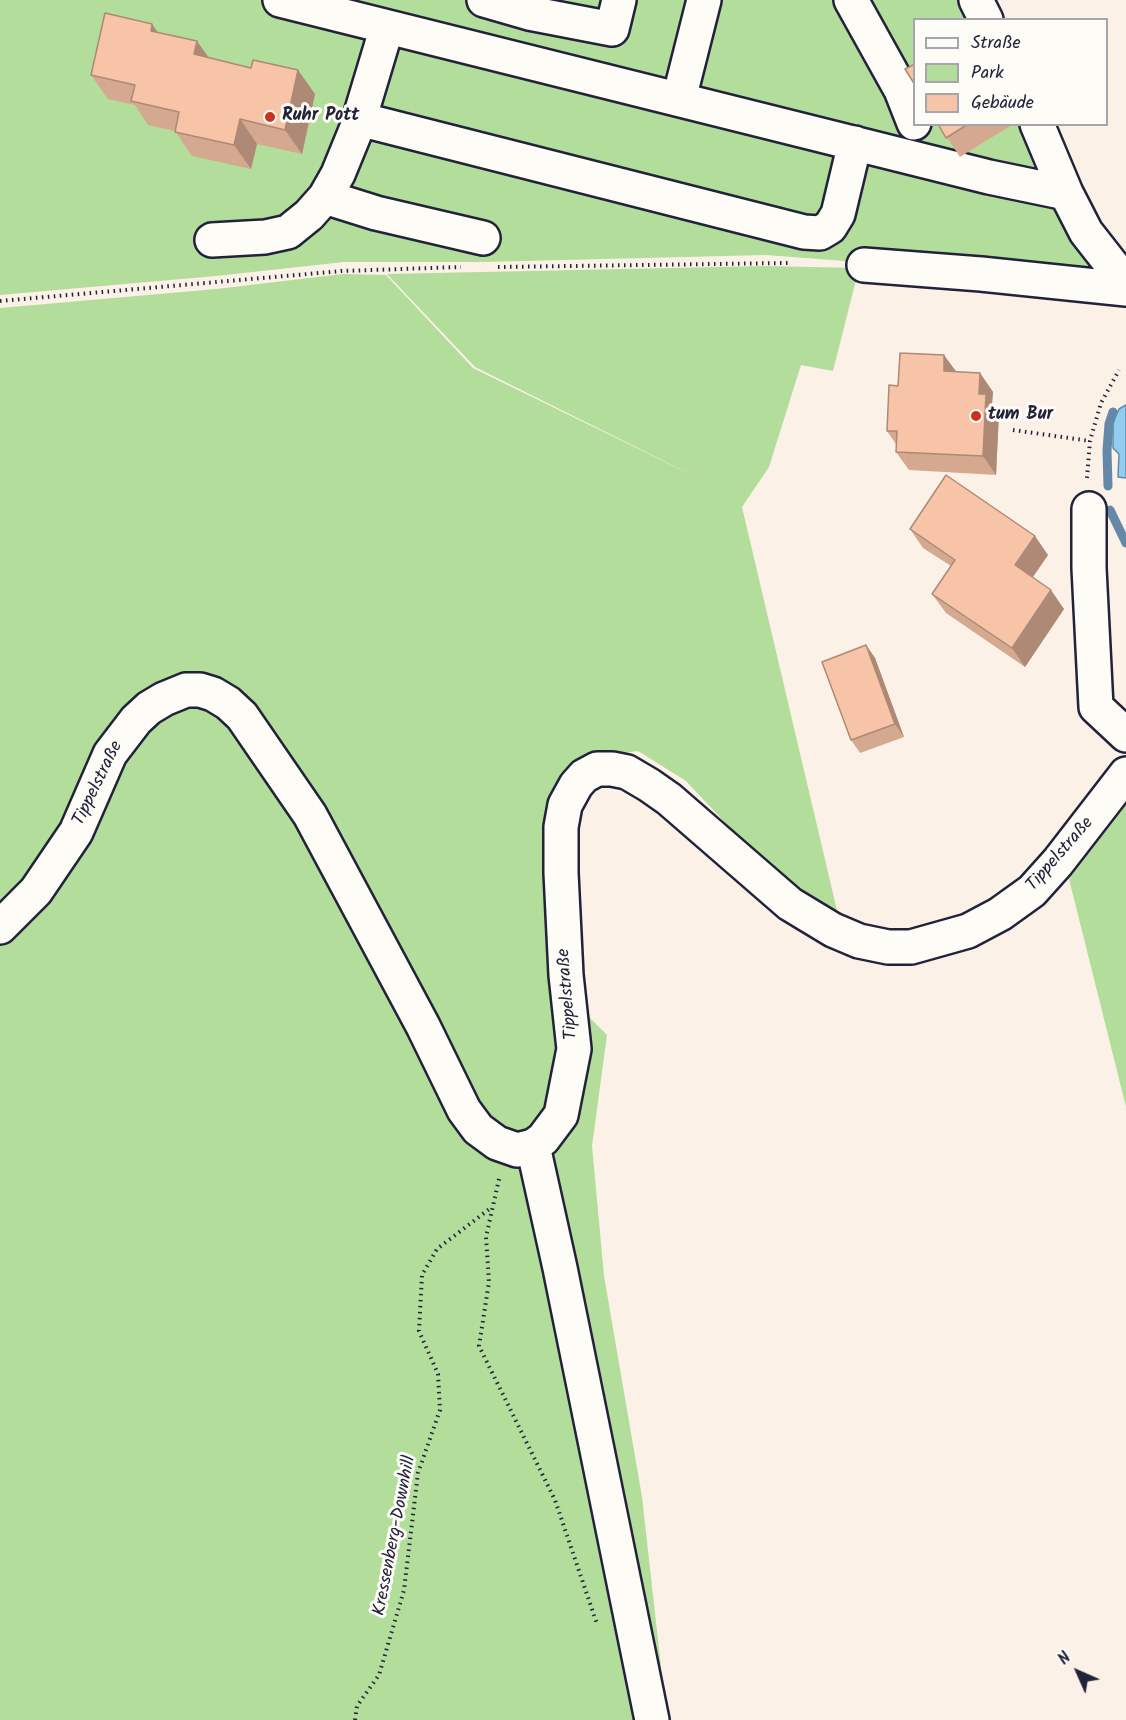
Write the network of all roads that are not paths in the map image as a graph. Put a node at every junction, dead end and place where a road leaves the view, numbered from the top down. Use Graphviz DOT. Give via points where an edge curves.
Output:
graph roads {
  1 [pos="280,0"];
  2 [pos="484,0"];
  3 [pos="619,0"];
  4 [pos="704,0"];
  5 [pos="851,0"];
  6 [pos="976,0"];
  7 [pos="530,6"];
  8 [pos="370,16"];
  9 [pos="985,18"];
  10 [pos="517,59"];
  11 [pos="679,99"];
  12 [pos="359,119"];
  13 [pos="913,119"];
  14 [pos="916,126"];
  15 [pos="1038,126"];
  16 [pos="855,143"];
  17 [pos="930,162"];
  18 [pos="1066,193"];
  19 [pos="325,197"];
  20 [pos="212,240"];
  21 [pos="488,253"];
  22 [pos="864,265"];
  23 [pos="1126,283"];
  24 [pos="1126,289"];
  25 [pos="1089,509"];
  26 [pos="1126,735"];
  27 [pos="1126,774"];
  28 [pos="0,927"];
  29 [pos="525,1148"];
  30 [pos="652,1720"];
  1 -- 8 [label="street"];
  2 -- 7 [label="street"];
  3 -- 7 [label="street" via="612,29"];
  4 -- 11 [label="street"];
  5 -- 13 [label="street"];
  6 -- 9 [label="street"];
  7 -- 10 [label="street"];
  8 -- 10 [label="street"];
  8 -- 12 [label="street"];
  10 -- 11 [label="street"];
  11 -- 16 [label="street"];
  12 -- 16 [label="street" via="820,233 830,227 837,214"];
  12 -- 19 [label="street"];
  14 -- 17 [label="street"];
  15 -- 18 [label="street"];
  16 -- 17 [label="street"];
  17 -- 18 [label="street"];
  18 -- 23 [label="street" via="1086,232"];
  19 -- 20 [label="street" via="288,232"];
  19 -- 21 [label="street"];
  22 -- 24 [label="street"];
  25 -- 26 [label="street" via="1096,707"];
  27 -- 29 [label="street, Tippelstraße" via="1032,891 968,931 911,947 859,941 790,904 669,799 627,772 597,769 584,776 565,805 561,827 566,965 574,1049 561,1116 543,1139"];
  28 -- 29 [label="street, Tippelstraße" via="36,891 76,832 110,754 136,720 164,699 186,690 213,694 242,716 310,815 464,1110 478,1129 496,1143"];
  29 -- 30 [label="street" via="560,1268"];
}
